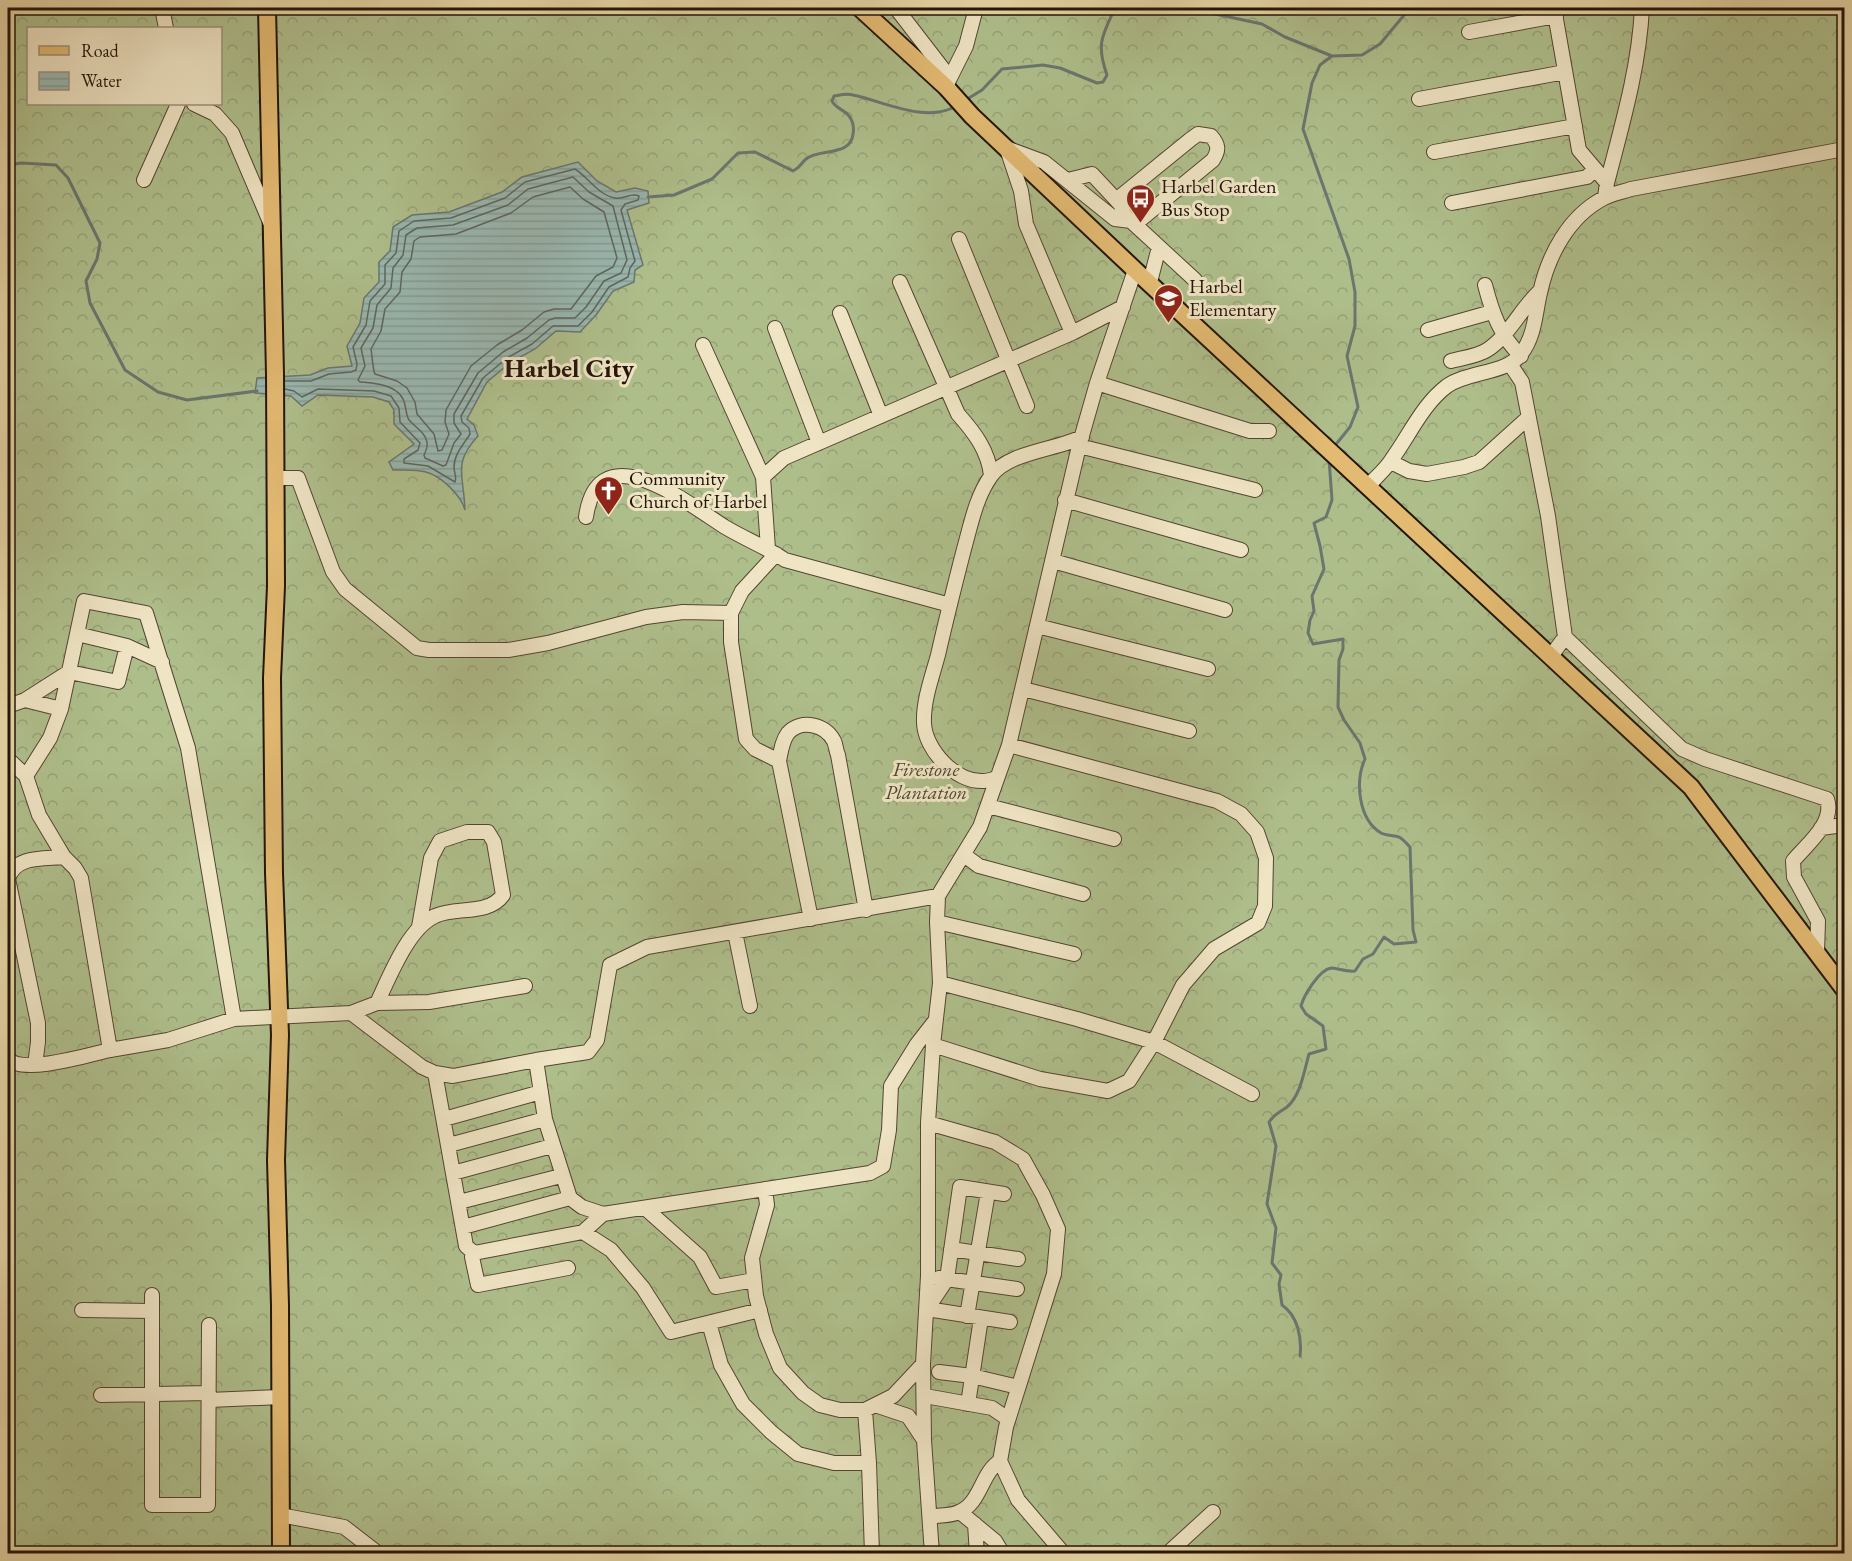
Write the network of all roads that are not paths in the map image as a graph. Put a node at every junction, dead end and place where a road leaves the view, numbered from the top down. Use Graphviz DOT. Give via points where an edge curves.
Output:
graph roads {
  1 [pos="162,8"];
  2 [pos="267,8"];
  3 [pos="860,8"];
  4 [pos="896,8"];
  5 [pos="976,8"];
  6 [pos="1642,8"];
  7 [pos="1555,12"];
  8 [pos="166,27"];
  9 [pos="1469,32"];
  10 [pos="1565,72"];
  11 [pos="951,89"];
  12 [pos="1419,99"];
  13 [pos="178,105"];
  14 [pos="196,105"];
  15 [pos="1575,126"];
  16 [pos="1007,148"];
  17 [pos="1845,149"];
  18 [pos="1434,152"];
  19 [pos="1595,169"];
  20 [pos="144,180"];
  21 [pos="1068,180"];
  22 [pos="1606,190"];
  23 [pos="1452,203"];
  24 [pos="1120,204"];
  25 [pos="1133,222"];
  26 [pos="273,230"];
  27 [pos="959,239"];
  28 [pos="1159,247"];
  29 [pos="1135,270"];
  30 [pos="1196,280"];
  31 [pos="900,282"];
  32 [pos="1150,282"];
  33 [pos="1485,285"];
  34 [pos="1540,291"];
  35 [pos="1123,307"];
  36 [pos="1492,312"];
  37 [pos="840,313"];
  38 [pos="775,328"];
  39 [pos="1428,330"];
  40 [pos="1072,333"];
  41 [pos="1503,335"];
  42 [pos="704,345"];
  43 [pos="1010,360"];
  44 [pos="1516,360"];
  45 [pos="1451,361"];
  46 [pos="1097,383"];
  47 [pos="945,388"];
  48 [pos="1027,406"];
  49 [pos="881,416"];
  50 [pos="1529,417"];
  51 [pos="1269,431"];
  52 [pos="1081,441"];
  53 [pos="819,443"];
  54 [pos="1391,462"];
  55 [pos="991,475"];
  56 [pos="763,477"];
  57 [pos="276,478"];
  58 [pos="1368,486"];
  59 [pos="1255,490"];
  60 [pos="1065,500"];
  61 [pos="586,517"];
  62 [pos="1241,550"];
  63 [pos="772,552"];
  64 [pos="1053,561"];
  65 [pos="950,604"];
  66 [pos="1225,610"];
  67 [pos="731,613"];
  68 [pos="1037,626"];
  69 [pos="77,634"];
  70 [pos="1565,637"];
  71 [pos="127,646"];
  72 [pos="1551,656"];
  73 [pos="162,662"];
  74 [pos="1208,669"];
  75 [pos="69,672"];
  76 [pos="1023,689"];
  77 [pos="26,700"];
  78 [pos="8,706"];
  79 [pos="61,709"];
  80 [pos="1190,731"];
  81 [pos="1009,746"];
  82 [pos="8,759"];
  83 [pos="779,761"];
  84 [pos="26,776"];
  85 [pos="998,778"];
  86 [pos="988,806"];
  87 [pos="1845,825"];
  88 [pos="1821,828"];
  89 [pos="1114,839"];
  90 [pos="964,855"];
  91 [pos="64,857"];
  92 [pos="1083,894"];
  93 [pos="938,896"];
  94 [pos="866,910"];
  95 [pos="812,919"];
  96 [pos="937,922"];
  97 [pos="419,927"];
  98 [pos="735,932"];
  99 [pos="1817,953"];
  100 [pos="1074,954"];
  101 [pos="940,983"];
  102 [pos="525,986"];
  103 [pos="1845,989"];
  104 [pos="377,1003"];
  105 [pos="750,1006"];
  106 [pos="351,1013"];
  107 [pos="279,1016"];
  108 [pos="234,1019"];
  109 [pos="936,1019"];
  110 [pos="1154,1042"];
  111 [pos="933,1045"];
  112 [pos="110,1050"];
  113 [pos="8,1059"];
  114 [pos="536,1060"];
  115 [pos="35,1065"];
  116 [pos="435,1073"];
  117 [pos="541,1092"];
  118 [pos="1252,1094"];
  119 [pos="444,1119"];
  120 [pos="545,1119"];
  121 [pos="928,1124"];
  122 [pos="448,1145"];
  123 [pos="552,1146"];
  124 [pos="453,1173"];
  125 [pos="561,1176"];
  126 [pos="765,1189"];
  127 [pos="988,1192"];
  128 [pos="1004,1194"];
  129 [pos="570,1198"];
  130 [pos="459,1202"];
  131 [pos="645,1208"];
  132 [pos="603,1214"];
  133 [pos="463,1227"];
  134 [pos="583,1232"];
  135 [pos="951,1249"];
  136 [pos="474,1253"];
  137 [pos="978,1253"];
  138 [pos="1017,1259"];
  139 [pos="568,1268"];
  140 [pos="928,1276"];
  141 [pos="947,1279"];
  142 [pos="754,1280"];
  143 [pos="973,1283"];
  144 [pos="1017,1289"];
  145 [pos="152,1295"];
  146 [pos="927,1309"];
  147 [pos="82,1310"];
  148 [pos="760,1310"];
  149 [pos="152,1311"];
  150 [pos="967,1316"];
  151 [pos="981,1318"];
  152 [pos="1011,1322"];
  153 [pos="710,1323"];
  154 [pos="208,1325"];
  155 [pos="923,1364"];
  156 [pos="939,1372"];
  157 [pos="972,1376"];
  158 [pos="1018,1387"];
  159 [pos="152,1394"];
  160 [pos="101,1395"];
  161 [pos="925,1396"];
  162 [pos="209,1397"];
  163 [pos="281,1397"];
  164 [pos="968,1404"];
  165 [pos="870,1407"];
  166 [pos="1008,1419"];
  167 [pos="924,1440"];
  168 [pos="1000,1461"];
  169 [pos="869,1464"];
  170 [pos="960,1512"];
  171 [pos="1213,1512"];
  172 [pos="280,1515"];
  173 [pos="931,1517"];
  174 [pos="975,1524"];
  175 [pos="281,1554"];
  176 [pos="379,1554"];
  177 [pos="872,1554"];
  178 [pos="932,1554"];
  179 [pos="977,1554"];
  180 [pos="1003,1554"];
  181 [pos="1064,1554"];
  182 [pos="1167,1554"];
  1 -- 8 [label="street"];
  2 -- 26 [label="main road"];
  3 -- 11 [label="main road"];
  4 -- 11 [label="street"];
  5 -- 11 [label="street"];
  6 -- 22 [label="street" via="1634,75"];
  7 -- 9 [label="street"];
  7 -- 10 [label="street"];
  10 -- 12 [label="street"];
  10 -- 15 [label="street"];
  11 -- 16 [label="main road" via="972,116"];
  13 -- 20 [label="street"];
  14 -- 26 [label="street" via="216,114 232,133"];
  15 -- 18 [label="street"];
  15 -- 19 [label="street" via="1579,150"];
  16 -- 21 [label="street" via="1044,162"];
  16 -- 29 [label="main road"];
  16 -- 40 [label="street" via="1021,191 1026,224"];
  17 -- 22 [label="street" via="1631,189"];
  19 -- 22 [label="street"];
  19 -- 23 [label="street" via="1587,177"];
  21 -- 24 [label="street" via="1092,174"];
  21 -- 25 [label="street" via="1115,219"];
  22 -- 34 [label="street" via="1561,236"];
  24 -- 25 [label="street"];
  24 -- 25 [label="street" via="1121,196 1198,134 1211,135 1217,143 1218,152 1213,160"];
  25 -- 28 [label="street"];
  26 -- 57 [label="main road"];
  27 -- 43 [label="street"];
  28 -- 30 [label="street"];
  28 -- 32 [label="street"];
  29 -- 32 [label="main road"];
  29 -- 35 [label="street"];
  31 -- 47 [label="street"];
  32 -- 58 [label="main road"];
  33 -- 36 [label="street"];
  34 -- 41 [label="street"];
  34 -- 44 [label="street" via="1532,337"];
  35 -- 40 [label="street"];
  35 -- 46 [label="street"];
  36 -- 39 [label="street"];
  36 -- 41 [label="street"];
  37 -- 49 [label="street"];
  38 -- 53 [label="street"];
  40 -- 43 [label="street"];
  41 -- 44 [label="street"];
  41 -- 45 [label="street" via="1486,351"];
  42 -- 56 [label="street"];
  43 -- 47 [label="street"];
  43 -- 48 [label="street"];
  44 -- 50 [label="street"];
  44 -- 54 [label="street" via="1463,377 1432,398"];
  46 -- 51 [label="street" via="1250,430"];
  46 -- 52 [label="street"];
  47 -- 49 [label="street"];
  47 -- 55 [label="street" via="989,458"];
  49 -- 53 [label="street"];
  50 -- 54 [label="street" via="1479,462 1464,467 1427,474"];
  50 -- 70 [label="street"];
  52 -- 55 [label="street" via="1020,457"];
  52 -- 59 [label="street"];
  52 -- 60 [label="street"];
  53 -- 56 [label="street" via="784,458"];
  54 -- 58 [label="street"];
  55 -- 65 [label="street" via="976,505"];
  56 -- 63 [label="street"];
  57 -- 67 [label="street" via="298,478 333,572 345,589 417,648 508,650 548,644 646,617 683,612"];
  57 -- 107 [label="main road" via="272,678"];
  58 -- 72 [label="main road"];
  60 -- 62 [label="street"];
  60 -- 64 [label="street"];
  61 -- 63 [label="street" via="588,500 603,481 639,477"];
  63 -- 65 [label="street" via="785,560"];
  63 -- 67 [label="street" via="742,591"];
  64 -- 66 [label="street"];
  64 -- 68 [label="street"];
  65 -- 85 [label="street" via="926,706 928,742 940,760 961,776 983,782"];
  67 -- 83 [label="street" via="731,642 746,739 755,749"];
  68 -- 74 [label="street"];
  68 -- 76 [label="street"];
  69 -- 71 [label="street"];
  69 -- 73 [label="street" via="84,601 146,613"];
  69 -- 75 [label="street"];
  70 -- 72 [label="street"];
  70 -- 88 [label="street" via="1683,749 1827,799 1827,820"];
  71 -- 73 [label="street"];
  71 -- 75 [label="street" via="118,682"];
  72 -- 99 [label="main road" via="1691,787"];
  73 -- 108 [label="street" via="188,748"];
  75 -- 77 [label="street"];
  75 -- 79 [label="street"];
  76 -- 80 [label="street"];
  76 -- 81 [label="street"];
  77 -- 78 [label="street"];
  77 -- 79 [label="street"];
  79 -- 84 [label="street" via="50,738"];
  81 -- 85 [label="street"];
  81 -- 110 [label="street" via="1217,801 1241,814 1257,832 1266,858 1265,906 1258,923 1214,949 1183,985"];
  82 -- 84 [label="street"];
  83 -- 94 [label="street" via="782,744 798,726 811,724 823,729 833,740"];
  83 -- 95 [label="street"];
  84 -- 91 [label="street" via="39,815"];
  85 -- 86 [label="street"];
  86 -- 89 [label="street"];
  86 -- 90 [label="street"];
  87 -- 88 [label="street"];
  88 -- 99 [label="street" via="1793,861 1794,877 1818,921"];
  90 -- 92 [label="street" via="979,866"];
  90 -- 93 [label="street"];
  91 -- 112 [label="street" via="81,878"];
  91 -- 115 [label="street" via="27,860 10,870 8,879 38,1023"];
  93 -- 94 [label="street"];
  93 -- 96 [label="street"];
  94 -- 95 [label="street"];
  95 -- 98 [label="street"];
  96 -- 100 [label="street"];
  96 -- 101 [label="street"];
  97 -- 97 [label="street" via="435,915 498,903 503,895 494,842 488,832 467,832 440,841 431,858"];
  97 -- 104 [label="street" via="394,966"];
  98 -- 105 [label="street"];
  98 -- 114 [label="street" via="647,947 610,965 597,1040 588,1052"];
  99 -- 103 [label="main road"];
  101 -- 109 [label="street"];
  101 -- 110 [label="street"];
  102 -- 104 [label="street" via="429,1002"];
  104 -- 106 [label="street"];
  106 -- 107 [label="street"];
  106 -- 116 [label="street"];
  107 -- 108 [label="street"];
  107 -- 163 [label="main road" via="276,1160"];
  108 -- 112 [label="street" via="168,1040"];
  109 -- 111 [label="street"];
  109 -- 126 [label="street" via="891,1086 883,1166 870,1173"];
  110 -- 111 [label="street" via="1129,1081 1108,1091 1040,1079"];
  110 -- 118 [label="street"];
  111 -- 121 [label="street"];
  112 -- 115 [label="street"];
  113 -- 115 [label="street" via="18,1065"];
  114 -- 116 [label="street" via="453,1076"];
  114 -- 117 [label="street"];
  116 -- 119 [label="street"];
  117 -- 119 [label="street"];
  117 -- 120 [label="street"];
  119 -- 122 [label="street"];
  120 -- 122 [label="street"];
  120 -- 123 [label="street"];
  121 -- 140 [label="street"];
  121 -- 158 [label="street" via="996,1142 1023,1159 1058,1229 1054,1274"];
  122 -- 124 [label="street"];
  123 -- 124 [label="street"];
  123 -- 125 [label="street"];
  124 -- 130 [label="street"];
  125 -- 129 [label="street"];
  125 -- 130 [label="street"];
  126 -- 131 [label="street"];
  126 -- 142 [label="street" via="767,1205 752,1258"];
  127 -- 128 [label="street"];
  127 -- 135 [label="street" via="960,1187"];
  127 -- 137 [label="street"];
  129 -- 132 [label="street"];
  129 -- 133 [label="street"];
  130 -- 133 [label="street"];
  131 -- 132 [label="street"];
  131 -- 142 [label="street" via="700,1257 716,1287"];
  132 -- 134 [label="street"];
  133 -- 136 [label="street" via="466,1246"];
  134 -- 136 [label="street"];
  134 -- 153 [label="street" via="611,1250 643,1288 671,1332"];
  135 -- 137 [label="street"];
  135 -- 141 [label="street"];
  136 -- 139 [label="street" via="478,1285"];
  137 -- 138 [label="street"];
  137 -- 143 [label="street"];
  140 -- 141 [label="street"];
  140 -- 146 [label="street"];
  141 -- 143 [label="street"];
  141 -- 146 [label="street"];
  142 -- 148 [label="street"];
  143 -- 144 [label="street"];
  143 -- 150 [label="street"];
  145 -- 149 [label="street"];
  146 -- 150 [label="street"];
  146 -- 155 [label="street"];
  147 -- 149 [label="street"];
  148 -- 153 [label="street"];
  148 -- 165 [label="street" via="780,1368 803,1393 820,1405 840,1410"];
  149 -- 159 [label="street"];
  150 -- 151 [label="street"];
  151 -- 152 [label="street"];
  151 -- 157 [label="street"];
  153 -- 169 [label="street" via="721,1365 742,1404 771,1432 798,1454 834,1463"];
  154 -- 162 [label="street"];
  155 -- 161 [label="street"];
  155 -- 165 [label="street" via="893,1396"];
  156 -- 157 [label="street"];
  157 -- 158 [label="street"];
  157 -- 164 [label="street"];
  158 -- 166 [label="street"];
  159 -- 160 [label="street"];
  159 -- 162 [label="street"];
  159 -- 162 [label="street" via="152,1505 208,1505"];
  161 -- 164 [label="street"];
  161 -- 167 [label="street"];
  162 -- 163 [label="street"];
  163 -- 172 [label="main road"];
  164 -- 166 [label="street" via="992,1408"];
  165 -- 167 [label="street" via="908,1416"];
  165 -- 169 [label="street"];
  166 -- 168 [label="street"];
  167 -- 173 [label="street"];
  168 -- 170 [label="street" via="990,1467 978,1495"];
  168 -- 181 [label="street" via="1018,1500"];
  169 -- 177 [label="street"];
  170 -- 173 [label="street"];
  170 -- 174 [label="street"];
  171 -- 182 [label="street"];
  172 -- 175 [label="main road"];
  172 -- 176 [label="street" via="345,1527"];
  173 -- 178 [label="street"];
  174 -- 179 [label="street"];
  174 -- 180 [label="street" via="995,1541"];
}
